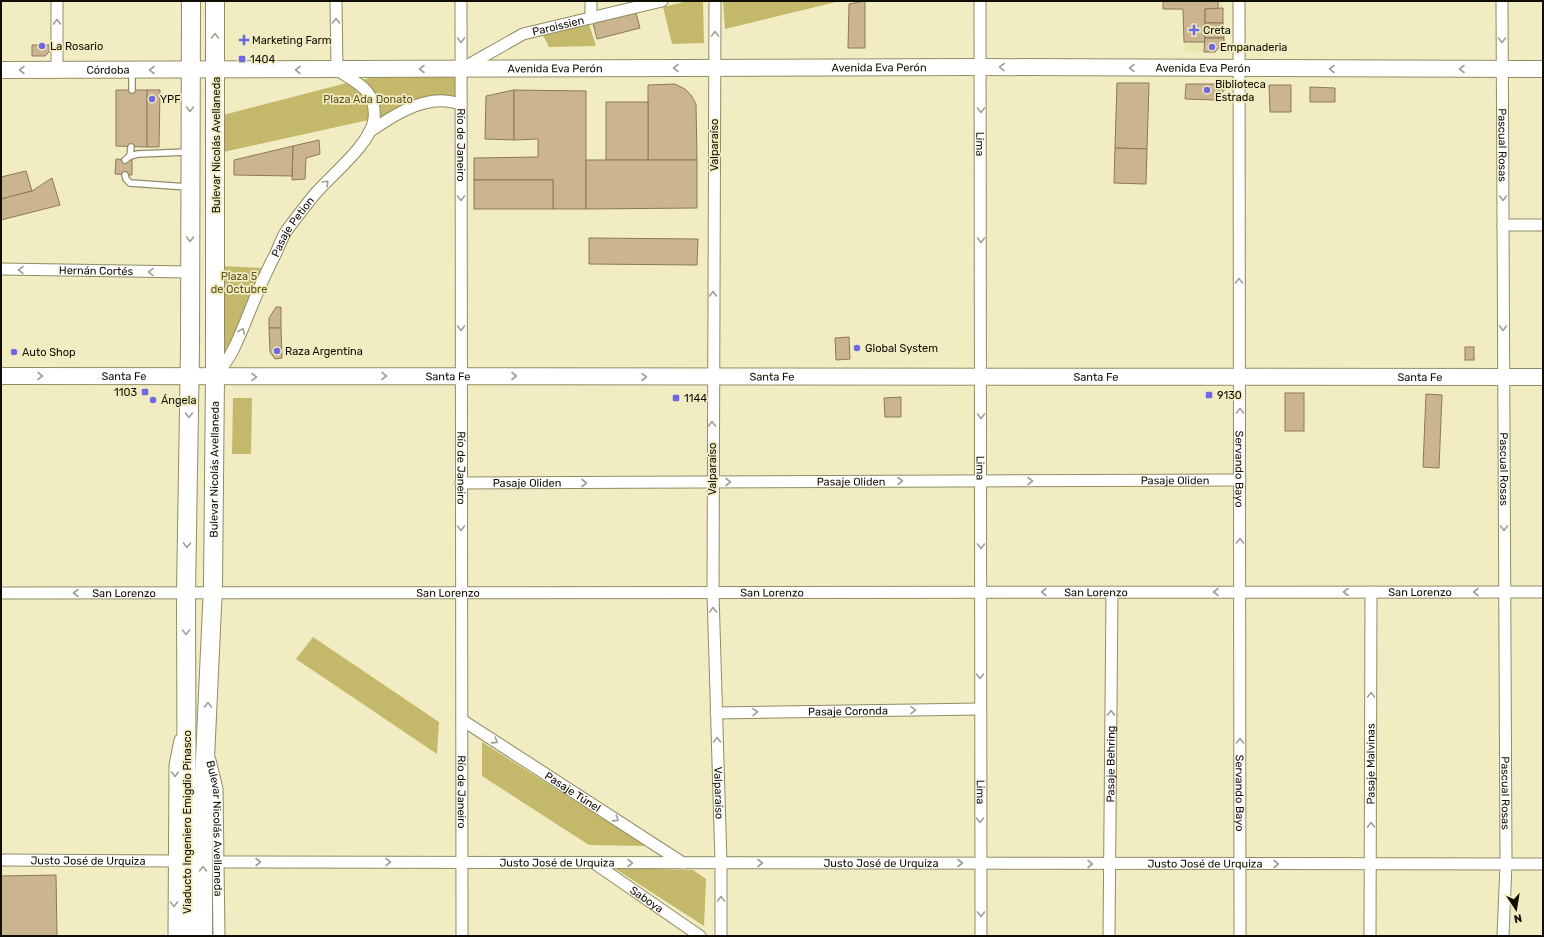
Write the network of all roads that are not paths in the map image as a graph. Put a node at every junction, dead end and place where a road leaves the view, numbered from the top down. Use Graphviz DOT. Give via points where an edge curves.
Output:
graph roads {
  1 [pos="57,1"];
  2 [pos="191,1"];
  3 [pos="215,1"];
  4 [pos="336,1"];
  5 [pos="461,1"];
  6 [pos="592,1"];
  7 [pos="662,1"];
  8 [pos="715,1"];
  9 [pos="980,1"];
  10 [pos="1239,1"];
  11 [pos="1502,1"];
  12 [pos="592,18"];
  13 [pos="981,66"];
  14 [pos="715,68"];
  15 [pos="461,69"];
  16 [pos="1239,69"];
  17 [pos="1502,69"];
  18 [pos="1,70"];
  19 [pos="132,70"];
  20 [pos="191,70"];
  21 [pos="216,70"];
  22 [pos="336,70"];
  23 [pos="1543,70"];
  24 [pos="57,71"];
  25 [pos="132,90"];
  26 [pos="461,104"];
  27 [pos="369,133"];
  28 [pos="131,147"];
  29 [pos="190,152"];
  30 [pos="125,175"];
  31 [pos="190,187"];
  32 [pos="1503,225"];
  33 [pos="1543,225"];
  34 [pos="1,269"];
  35 [pos="190,272"];
  36 [pos="1,376"];
  37 [pos="190,376"];
  38 [pos="215,376"];
  39 [pos="461,376"];
  40 [pos="712,376"];
  41 [pos="981,377"];
  42 [pos="1240,377"];
  43 [pos="1504,377"];
  44 [pos="1543,377"];
  45 [pos="1240,480"];
  46 [pos="981,481"];
  47 [pos="712,482"];
  48 [pos="461,483"];
  49 [pos="980,592"];
  50 [pos="1112,592"];
  51 [pos="1240,592"];
  52 [pos="1371,592"];
  53 [pos="1504,592"];
  54 [pos="1543,592"];
  55 [pos="1,593"];
  56 [pos="186,593"];
  57 [pos="212,593"];
  58 [pos="462,593"];
  59 [pos="712,593"];
  60 [pos="186,708"];
  61 [pos="980,709"];
  62 [pos="716,713"];
  63 [pos="462,720"];
  64 [pos="206,744"];
  65 [pos="195,802"];
  66 [pos="1,860"];
  67 [pos="175,861"];
  68 [pos="219,862"];
  69 [pos="462,862"];
  70 [pos="594,863"];
  71 [pos="683,863"];
  72 [pos="721,863"];
  73 [pos="980,863"];
  74 [pos="1110,864"];
  75 [pos="1240,864"];
  76 [pos="1371,864"];
  77 [pos="1506,864"];
  78 [pos="1543,864"];
  79 [pos="174,936"];
  80 [pos="187,936"];
  81 [pos="203,936"];
  82 [pos="220,936"];
  83 [pos="462,936"];
  84 [pos="700,936"];
  85 [pos="721,936"];
  86 [pos="981,936"];
  87 [pos="1109,936"];
  88 [pos="1240,936"];
  89 [pos="1370,936"];
  90 [pos="1503,936"];
  24 -- 1 [label="street, one-way"];
  2 -- 20 [label="main road"];
  21 -- 3 [label="main road, Bulevar Nicolás Avellaneda, one-way"];
  22 -- 4 [label="street, one-way"];
  5 -- 15 [label="street, Río de Janeiro, one-way"];
  6 -- 12 [label="street"];
  7 -- 12 [label="street, Paroissien"];
  14 -- 8 [label="street, Valparaíso, one-way"];
  9 -- 13 [label="street, Lima"];
  10 -- 16 [label="street, Servando Bayo"];
  11 -- 17 [label="street, Pascual Rosas, one-way"];
  12 -- 15 [label="street, Paroissien" via="523,34"];
  13 -- 14 [label="main road, Avenida Eva Perón"];
  16 -- 13 [label="main road, Avenida Eva Perón, one-way"];
  13 -- 41 [label="street, Lima, one-way"];
  14 -- 15 [label="main road, Avenida Eva Perón, one-way"];
  40 -- 14 [label="street, Valparaíso, one-way"];
  15 -- 22 [label="main road, Avenida Eva Perón, one-way"];
  15 -- 26 [label="street, Río de Janeiro"];
  17 -- 16 [label="main road, Avenida Eva Perón, one-way"];
  42 -- 16 [label="street, Servando Bayo, one-way"];
  17 -- 23 [label="main road, Avenida Eva Perón"];
  17 -- 32 [label="street, Pascual Rosas, one-way"];
  24 -- 18 [label="main road, Córdoba, one-way"];
  20 -- 19 [label="main road, Córdoba, one-way"];
  19 -- 24 [label="main road, Córdoba"];
  19 -- 25 [label="lane"];
  20 -- 21 [label="main road, Córdoba"];
  20 -- 29 [label="main road, one-way"];
  22 -- 21 [label="main road, Avenida Eva Perón, one-way"];
  21 -- 38 [label="main road, Bulevar Nicolás Avellaneda"];
  22 -- 27 [label="street, Pasaje Petion" via="368,91 374,112"];
  26 -- 27 [label="street, Pasaje Petion" via="444,101 422,104 392,116"];
  26 -- 39 [label="street, Río de Janeiro, one-way"];
  38 -- 27 [label="street, Pasaje Petion, one-way" via="225,366 238,341 264,276 286,232 315,194 362,144"];
  28 -- 29 [label="lane" via="127,158 138,154"];
  29 -- 31 [label="main road"];
  30 -- 31 [label="lane" via="130,183"];
  31 -- 35 [label="main road, one-way"];
  32 -- 33 [label="street"];
  32 -- 43 [label="street, Pascual Rosas, one-way"];
  35 -- 34 [label="street, Hernán Cortés, one-way"];
  35 -- 37 [label="main road"];
  36 -- 37 [label="main road, Santa Fe, one-way"];
  37 -- 38 [label="main road, Santa Fe"];
  37 -- 56 [label="main road, one-way"];
  38 -- 39 [label="main road, Santa Fe, one-way"];
  38 -- 57 [label="main road, Bulevar Nicolás Avellaneda"];
  39 -- 40 [label="main road, Santa Fe, one-way"];
  39 -- 48 [label="street, Río de Janeiro"];
  40 -- 41 [label="main road, Santa Fe"];
  47 -- 40 [label="street, Valparaíso, one-way"];
  41 -- 42 [label="main road, Santa Fe"];
  41 -- 46 [label="street, Lima, one-way"];
  42 -- 43 [label="main road, Santa Fe"];
  45 -- 42 [label="street, Servando Bayo, one-way"];
  43 -- 44 [label="main road, Santa Fe"];
  43 -- 53 [label="street, Pascual Rosas, one-way"];
  46 -- 45 [label="street, Pasaje Oliden, one-way"];
  51 -- 45 [label="street, Servando Bayo, one-way"];
  47 -- 46 [label="street, Pasaje Oliden, one-way"];
  46 -- 49 [label="street, Lima, one-way"];
  48 -- 47 [label="street, Pasaje Oliden, one-way"];
  47 -- 59 [label="street, Valparaíso"];
  48 -- 58 [label="street, Río de Janeiro, one-way"];
  50 -- 49 [label="street, San Lorenzo, one-way"];
  49 -- 59 [label="street, San Lorenzo"];
  49 -- 61 [label="street, Lima, one-way"];
  51 -- 50 [label="street, San Lorenzo, one-way"];
  74 -- 50 [label="street, Pasaje Behring, one-way"];
  52 -- 51 [label="street, San Lorenzo, one-way"];
  75 -- 51 [label="street, Servando Bayo, one-way"];
  53 -- 52 [label="street, San Lorenzo, one-way"];
  76 -- 52 [label="street, Pasaje Malvinas, one-way"];
  53 -- 54 [label="street, San Lorenzo"];
  53 -- 77 [label="street, Pascual Rosas"];
  56 -- 55 [label="street, San Lorenzo, one-way"];
  56 -- 57 [label="street, San Lorenzo"];
  56 -- 60 [label="main road, one-way"];
  57 -- 58 [label="street, San Lorenzo"];
  64 -- 57 [label="main road, Bulevar Nicolás Avellaneda, one-way"];
  58 -- 59 [label="street, San Lorenzo"];
  58 -- 63 [label="street, Río de Janeiro"];
  62 -- 59 [label="street, Valparaíso, one-way"];
  60 -- 65 [label="main road, Viaducto Ingeniero Emigdio Pinasco"];
  60 -- 67 [label="street, one-way" via="175,765"];
  62 -- 61 [label="street, Pasaje Coronda, one-way"];
  61 -- 73 [label="street, Lima, one-way"];
  72 -- 62 [label="street, Valparaíso, one-way"];
  63 -- 69 [label="street, Río de Janeiro"];
  63 -- 71 [label="street, Pasaje Túnel, one-way"];
  64 -- 65 [label="main road, Viaducto Ingeniero Emigdio Pinasco"];
  64 -- 68 [label="street, Bulevar Nicolás Avellaneda" via="217,789"];
  65 -- 80 [label="main road, Viaducto Ingeniero Emigdio Pinasco"];
  81 -- 65 [label="main road, Viaducto Ingeniero Emigdio Pinasco, one-way"];
  66 -- 67 [label="street, Justo José de Urquiza"];
  67 -- 79 [label="street, one-way"];
  68 -- 69 [label="street, Justo José de Urquiza, one-way"];
  68 -- 82 [label="street, Bulevar Nicolás Avellaneda"];
  69 -- 70 [label="street, Justo José de Urquiza"];
  69 -- 83 [label="street, Río de Janeiro"];
  70 -- 71 [label="street, Justo José de Urquiza, one-way"];
  70 -- 84 [label="street, Saboya"];
  71 -- 72 [label="street, Justo José de Urquiza"];
  72 -- 73 [label="street, Justo José de Urquiza, one-way"];
  85 -- 72 [label="street, Valparaíso, one-way"];
  73 -- 74 [label="street, Justo José de Urquiza, one-way"];
  73 -- 86 [label="street, Lima, one-way"];
  74 -- 75 [label="street, Justo José de Urquiza"];
  74 -- 87 [label="street, Pasaje Behring"];
  75 -- 76 [label="street, Justo José de Urquiza, one-way"];
  75 -- 88 [label="street, Servando Bayo"];
  76 -- 77 [label="street, Justo José de Urquiza"];
  76 -- 89 [label="street, Pasaje Malvinas"];
  77 -- 78 [label="street, Justo José de Urquiza"];
  77 -- 90 [label="street, Pascual Rosas"];
}
